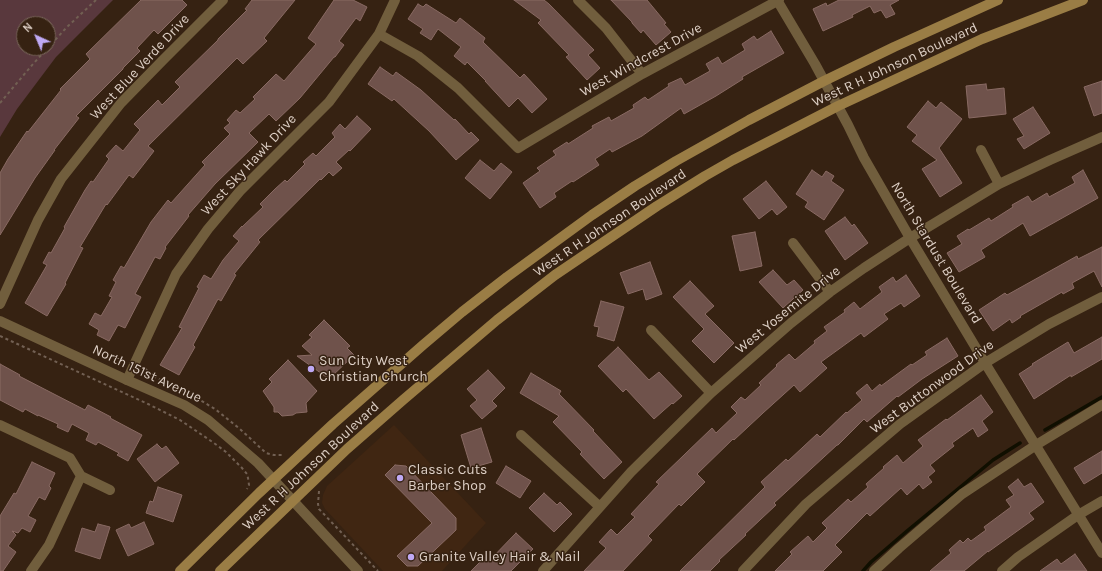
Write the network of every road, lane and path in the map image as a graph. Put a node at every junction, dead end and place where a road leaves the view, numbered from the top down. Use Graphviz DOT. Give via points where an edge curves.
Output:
graph roads {
  1 [pos="96,0"];
  2 [pos="223,0"];
  3 [pos="395,0"];
  4 [pos="578,0"];
  5 [pos="778,0"];
  6 [pos="998,0"];
  7 [pos="1083,0"];
  8 [pos="379,34"];
  9 [pos="642,74"];
  10 [pos="824,81"];
  11 [pos="0,103"];
  12 [pos="838,106"];
  13 [pos="1102,138"];
  14 [pos="981,150"];
  15 [pos="999,184"];
  16 [pos="910,238"];
  17 [pos="793,244"];
  18 [pos="830,292"];
  19 [pos="1102,297"];
  20 [pos="0,304"];
  21 [pos="0,321"];
  22 [pos="651,330"];
  23 [pos="0,336"];
  24 [pos="985,363"];
  25 [pos="145,365"];
  26 [pos="127,380"];
  27 [pos="711,393"];
  28 [pos="1102,405"];
  29 [pos="0,425"];
  30 [pos="521,435"];
  31 [pos="1036,445"];
  32 [pos="287,452"];
  33 [pos="81,476"];
  34 [pos="273,480"];
  35 [pos="110,490"];
  36 [pos="320,490"];
  37 [pos="246,491"];
  38 [pos="292,501"];
  39 [pos="1102,501"];
  40 [pos="600,507"];
  41 [pos="1078,515"];
  42 [pos="1102,553"];
  43 [pos="31,571"];
  44 [pos="180,571"];
  45 [pos="220,571"];
  46 [pos="358,571"];
  47 [pos="378,571"];
  48 [pos="543,571"];
  49 [pos="743,571"];
  50 [pos="874,571"];
  51 [pos="1002,571"];
  1 -- 11 [label="path" via="33,64"];
  2 -- 20 [label="street, West Blue Verde Drive" via="121,104 61,179 38,220"];
  3 -- 8 [label="street, West Sky Hawk Drive"];
  4 -- 9 [label="street" via="606,28"];
  5 -- 9 [label="street, West Windcrest Drive"];
  5 -- 10 [label="street, North Stardust Boulevard"];
  6 -- 10 [label="main road, West R H Johnson Boulevard"];
  7 -- 12 [label="main road, West R H Johnson Boulevard" via="982,39"];
  8 -- 9 [label="street, West Windcrest Drive" via="418,56 458,88 518,148"];
  8 -- 26 [label="street, West Sky Hawk Drive" via="329,102 240,191 208,229 176,274"];
  10 -- 12 [label="street, North Stardust Boulevard"];
  10 -- 34 [label="main road, West R H Johnson Boulevard" via="676,161 551,244 423,345 332,424"];
  12 -- 16 [label="street, North Stardust Boulevard" via="864,158"];
  12 -- 38 [label="main road, West R H Johnson Boulevard" via="705,176 555,275 491,325 403,400"];
  13 -- 15 [label="street, West Yosemite Drive"];
  14 -- 15 [label="street"];
  15 -- 16 [label="street, West Yosemite Drive"];
  16 -- 18 [label="street, West Yosemite Drive"];
  16 -- 24 [label="street, North Stardust Boulevard"];
  17 -- 18 [label="street"];
  18 -- 27 [label="street, West Yosemite Drive" via="791,322"];
  19 -- 24 [label="street, West Buttonwood Drive" via="1049,324"];
  21 -- 26 [label="street, North 151st Avenue"];
  22 -- 27 [label="street"];
  23 -- 37 [label="path" via="180,420 214,443 242,468 248,478 249,485"];
  24 -- 31 [label="street, North Stardust Boulevard"];
  24 -- 49 [label="street, West Buttonwood Drive" via="900,424 806,504"];
  25 -- 32 [label="path" via="151,374 220,412 266,452 283,455"];
  26 -- 34 [label="street, North 151st Avenue" via="184,405 208,420 258,463"];
  27 -- 40 [label="street, West Yosemite Drive" via="631,472"];
  28 -- 31 [label="street"];
  29 -- 33 [label="street" via="70,458"];
  30 -- 40 [label="street"];
  31 -- 41 [label="street, North Stardust Boulevard"];
  31 -- 50 [label="street" via="962,494"];
  33 -- 35 [label="street"];
  33 -- 43 [label="street" via="49,544"];
  34 -- 38 [label="street, North 151st Avenue"];
  34 -- 44 [label="main road, West R H Johnson Boulevard"];
  36 -- 47 [label="path" via="319,509"];
  38 -- 45 [label="main road, West R H Johnson Boulevard"];
  38 -- 46 [label="street, North 151st Avenue"];
  39 -- 41 [label="street"];
  40 -- 48 [label="street, West Yosemite Drive"];
  41 -- 42 [label="street, North Stardust Boulevard"];
  41 -- 51 [label="street"];
}
